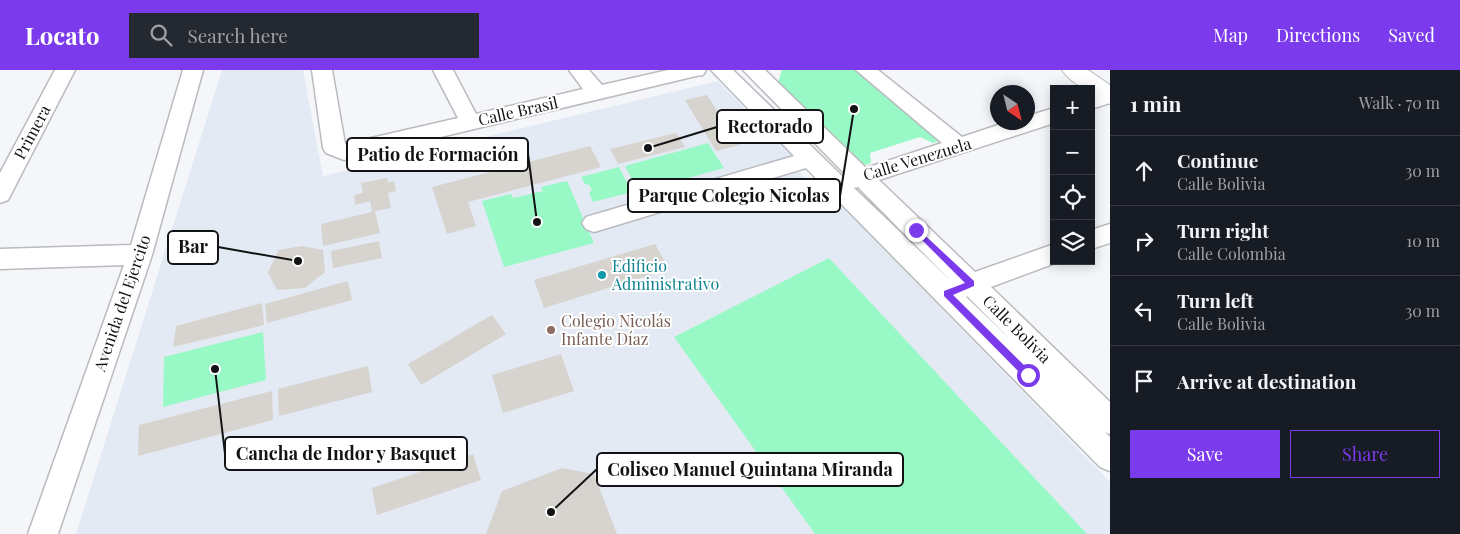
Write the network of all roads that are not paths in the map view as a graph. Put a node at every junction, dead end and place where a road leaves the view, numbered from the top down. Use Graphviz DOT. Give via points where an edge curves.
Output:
graph roads {
  1 [pos="65,70"];
  2 [pos="193,70"];
  3 [pos="322,70"];
  4 [pos="443,70"];
  5 [pos="579,70"];
  6 [pos="696,70"];
  7 [pos="722,70"];
  8 [pos="753,70"];
  9 [pos="866,70"];
  10 [pos="1073,70"];
  11 [pos="1106,70"];
  12 [pos="1110,73"];
  13 [pos="597,93"];
  14 [pos="1110,96"];
  15 [pos="1095,101"];
  16 [pos="1050,116"];
  17 [pos="470,122"];
  18 [pos="959,146"];
  19 [pos="811,158"];
  20 [pos="862,176"];
  21 [pos="838,185"];
  22 [pos="0,194"];
  23 [pos="594,223"];
  24 [pos="140,255"];
  25 [pos="1050,255"];
  26 [pos="0,260"];
  27 [pos="971,284"];
  28 [pos="947,294"];
  29 [pos="1110,421"];
  30 [pos="1110,456"];
  31 [pos="43,534"];
  1 -- 22 [label="street, Primera"];
  2 -- 24 [label="street, Avenida del Ejercito"];
  3 -- 17 [label="street, Calle Brasil" via="334,148 340,152"];
  4 -- 17 [label="street"];
  5 -- 13 [label="street"];
  6 -- 13 [label="street, Calle Brasil"];
  7 -- 19 [label="street, Calle Bolivia"];
  8 -- 20 [label="street, Calle Bolivia"];
  9 -- 18 [label="street"];
  10 -- 14 [label="main road"];
  11 -- 12 [label="main road"];
  13 -- 17 [label="street, Calle Brasil"];
  14 -- 15 [label="street"];
  16 -- 18 [label="street, Calle Venezuela"];
  18 -- 20 [label="street, Calle Venezuela"];
  19 -- 21 [label="street, Calle Bolivia"];
  19 -- 23 [label="street"];
  20 -- 21 [label="street, Calle Venezuela"];
  20 -- 27 [label="street, Calle Bolivia"];
  21 -- 28 [label="street, Calle Bolivia"];
  24 -- 26 [label="street"];
  24 -- 31 [label="street, Avenida del Ejercito"];
  25 -- 27 [label="street"];
  27 -- 28 [label="street"];
  27 -- 29 [label="street, Calle Bolivia"];
  28 -- 30 [label="street, Calle Bolivia"];
}
